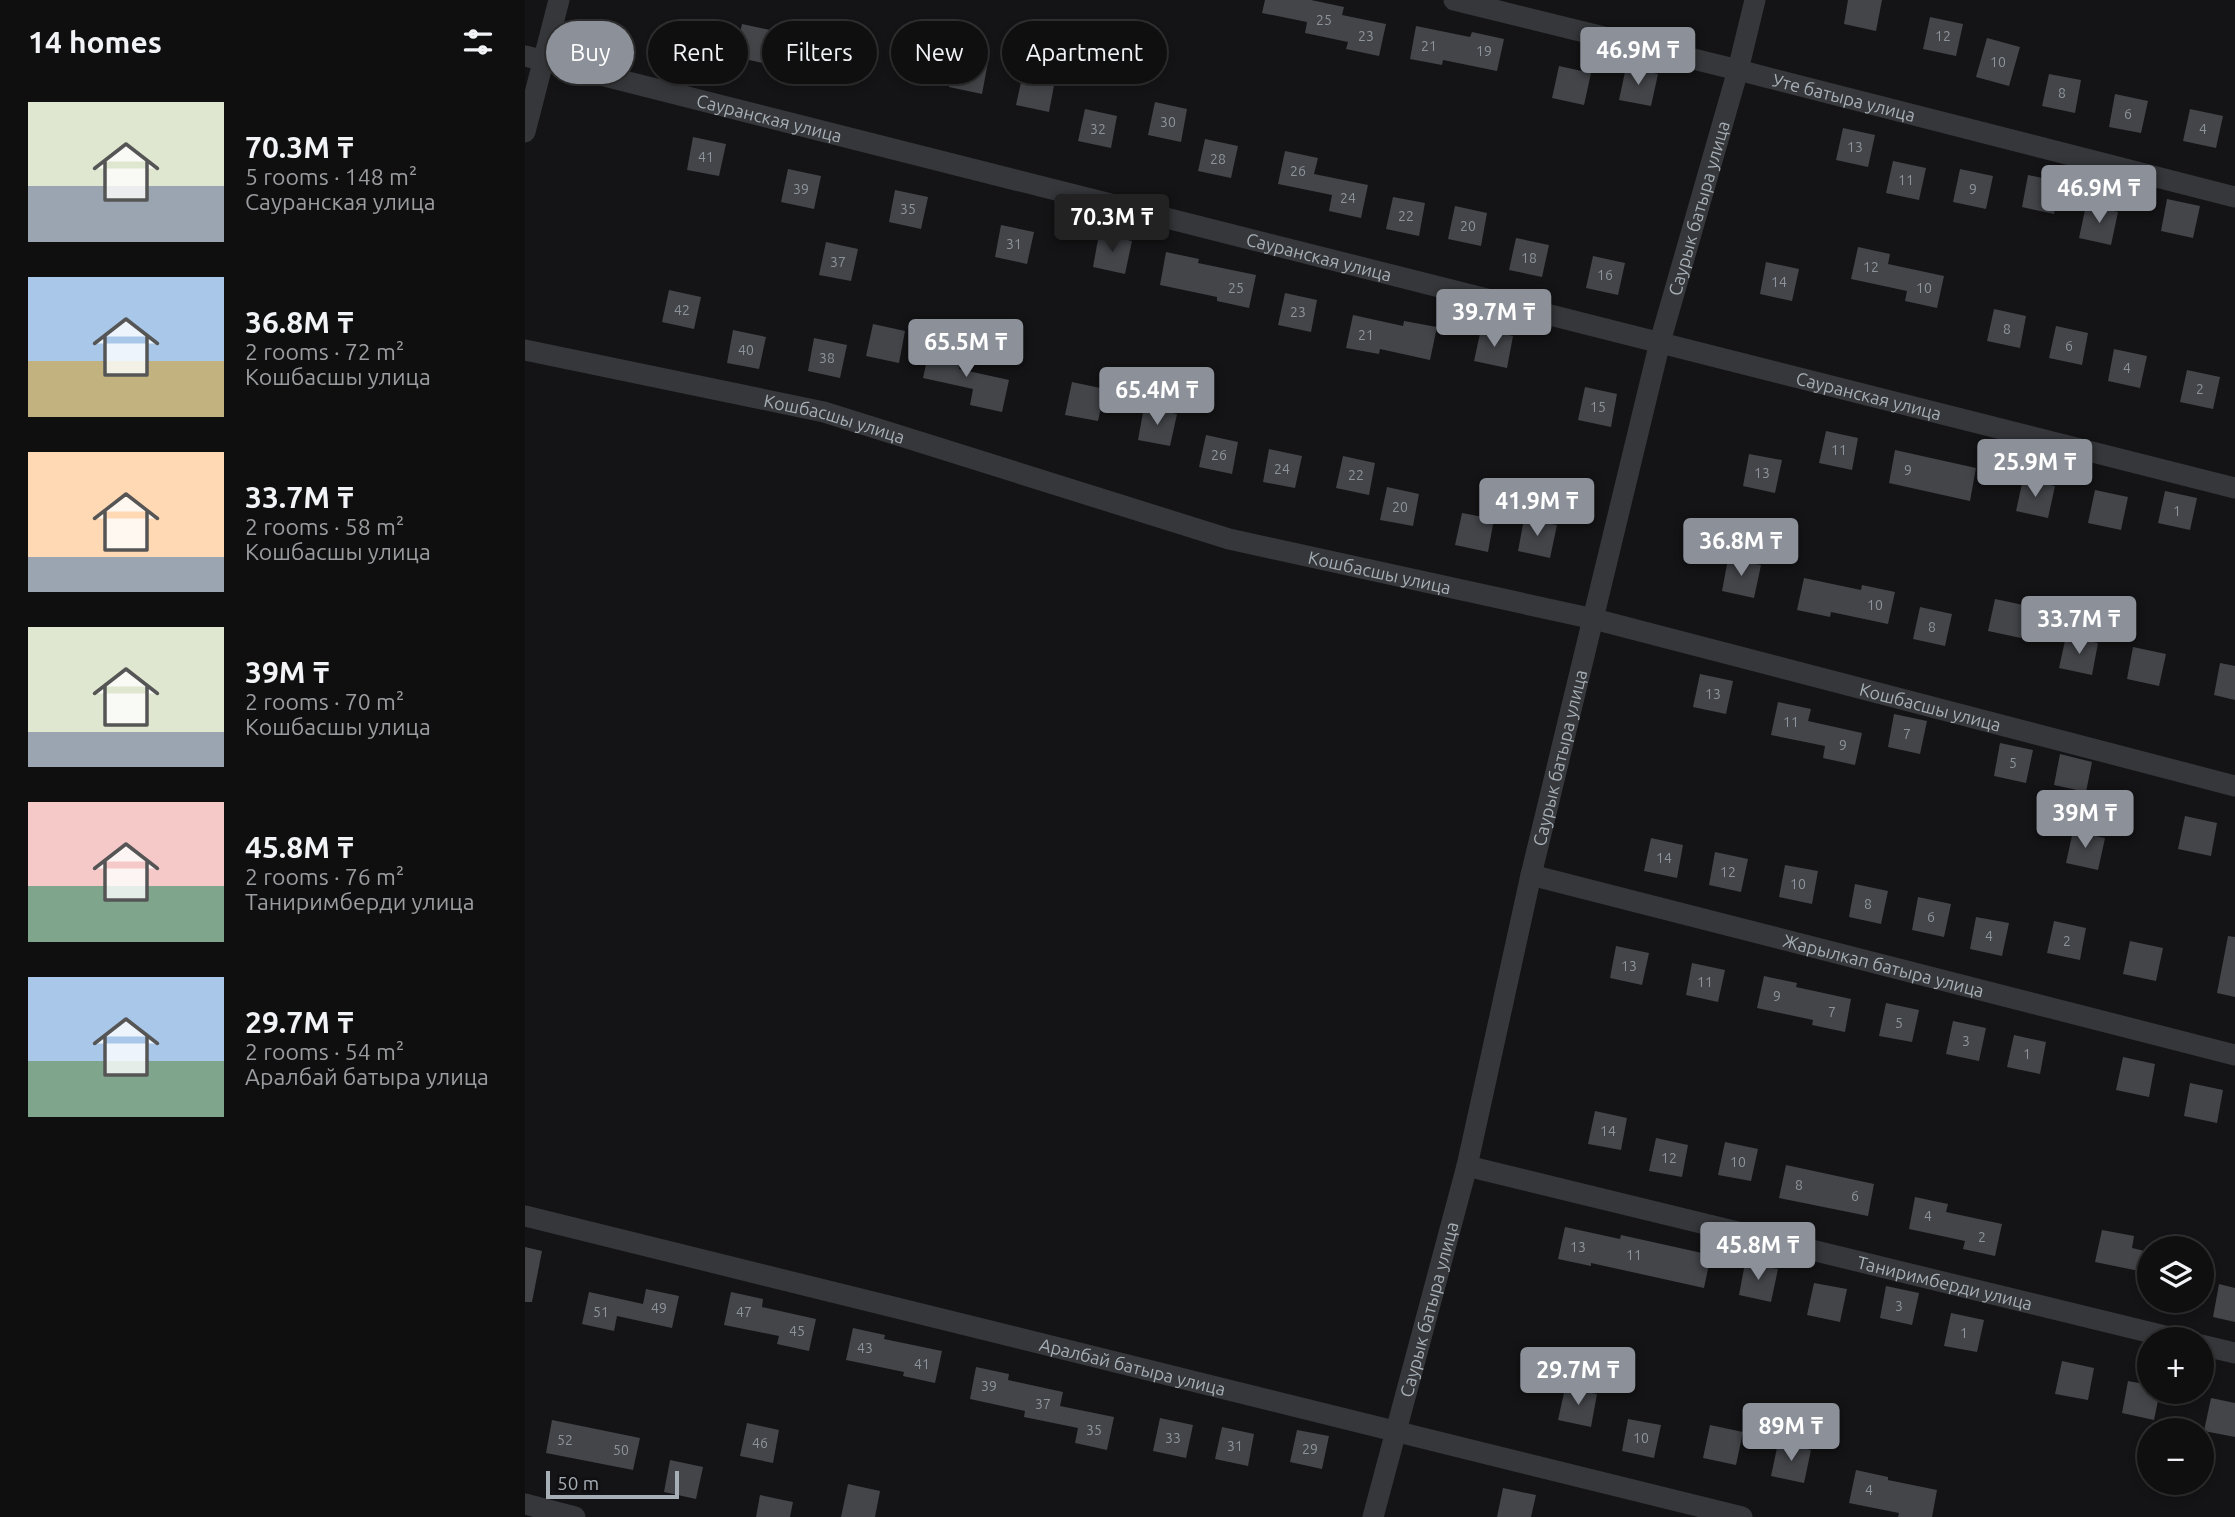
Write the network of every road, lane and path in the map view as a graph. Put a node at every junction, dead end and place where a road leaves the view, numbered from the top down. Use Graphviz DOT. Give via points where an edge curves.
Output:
graph roads {
  1 [pos="559,0"];
  2 [pos="1454,0"];
  3 [pos="1755,0"];
  4 [pos="534,59"];
  5 [pos="1738,70"];
  6 [pos="525,132"];
  7 [pos="2235,197"];
  8 [pos="1660,342"];
  9 [pos="525,350"];
  10 [pos="2235,488"];
  11 [pos="1594,619"];
  12 [pos="2235,786"];
  13 [pos="1531,874"];
  14 [pos="2235,1055"];
  15 [pos="1467,1166"];
  16 [pos="525,1216"];
  17 [pos="2137,1329"];
  18 [pos="2214,1348"];
  19 [pos="2235,1353"];
  20 [pos="1394,1430"];
  21 [pos="525,1504"];
  22 [pos="575,1517"];
  23 [pos="1373,1517"];
  24 [pos="1742,1517"];
  1 -- 4 [label="street"];
  2 -- 5 [label="street, Уте батыра улица"];
  3 -- 5 [label="street, Саурык батыра улица"];
  4 -- 6 [label="street"];
  4 -- 8 [label="street, Сауранская улица"];
  5 -- 7 [label="street, Уте батыра улица"];
  5 -- 8 [label="street, Саурык батыра улица"];
  8 -- 10 [label="street, Сауранская улица"];
  8 -- 11 [label="street, Саурык батыра улица"];
  9 -- 11 [label="street, Кошбасшы улица" via="824,412 1229,539"];
  11 -- 12 [label="street, Кошбасшы улица"];
  11 -- 13 [label="street, Саурык батыра улица"];
  13 -- 14 [label="street, Жарылкап батыра улица"];
  13 -- 15 [label="street, Саурык батыра улица"];
  15 -- 17 [label="street, Таниримберди улица"];
  15 -- 20 [label="street, Саурык батыра улица"];
  16 -- 20 [label="street, Аралбай батыра улица"];
  18 -- 19 [label="street"];
  20 -- 23 [label="street, Саурык батыра улица"];
  20 -- 24 [label="street, Аралбай батыра улица"];
  21 -- 22 [label="street"];
}
